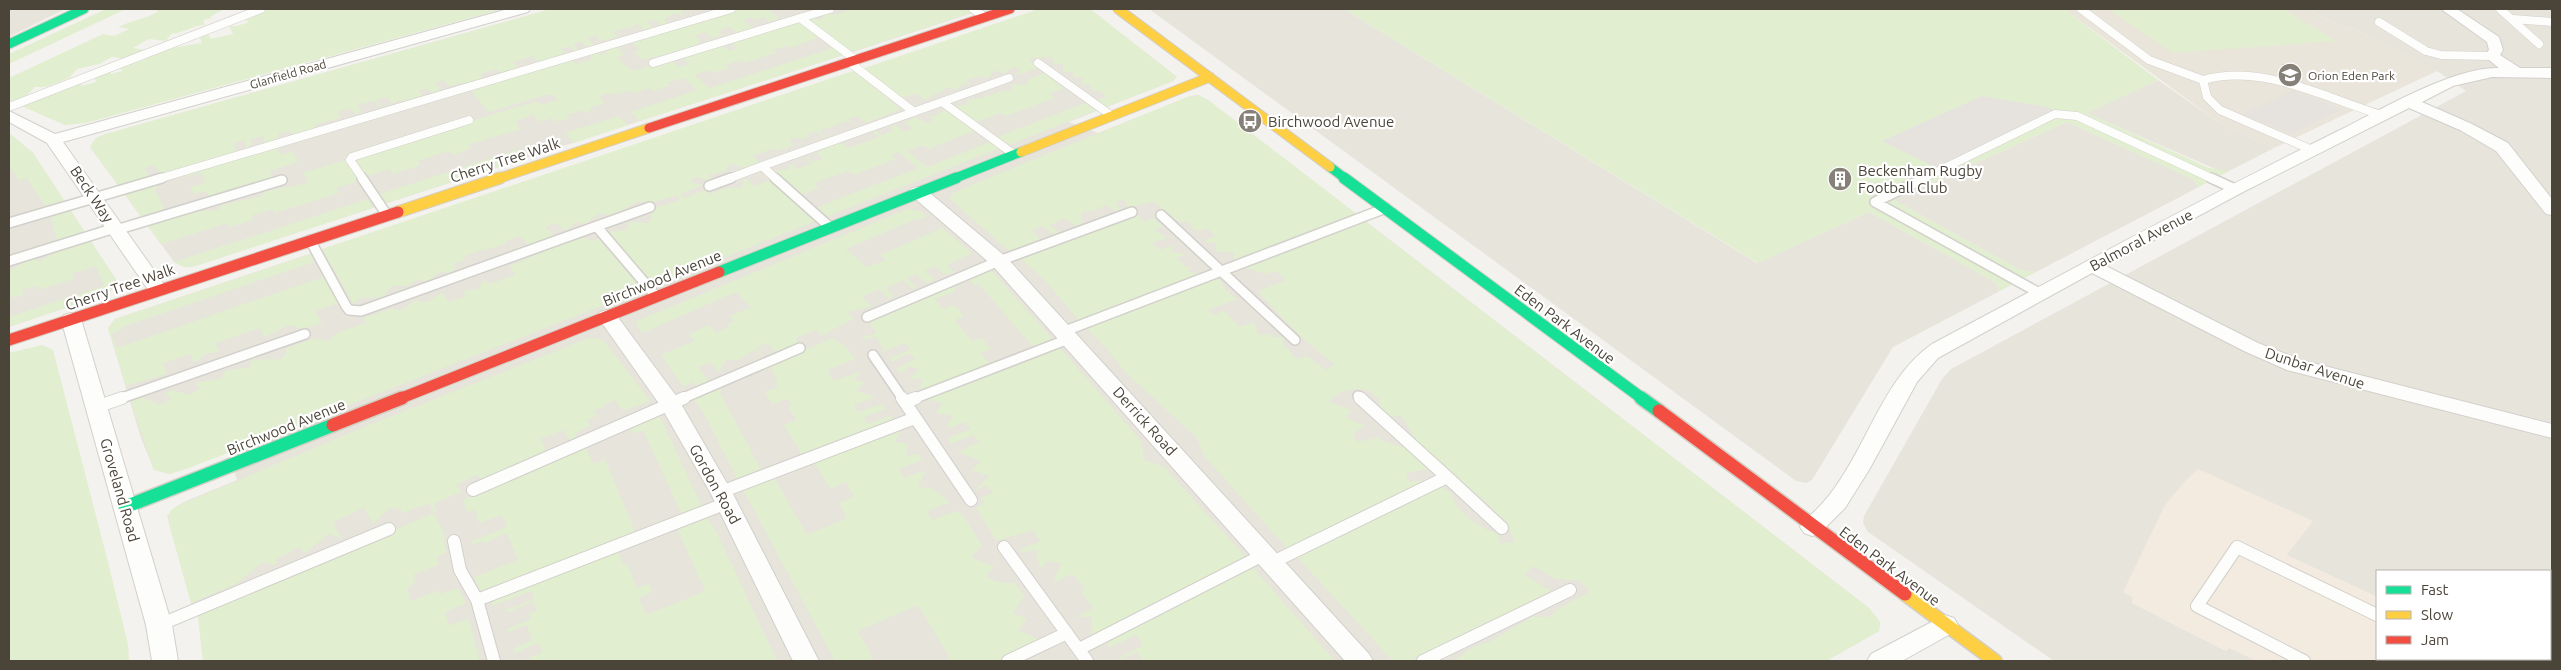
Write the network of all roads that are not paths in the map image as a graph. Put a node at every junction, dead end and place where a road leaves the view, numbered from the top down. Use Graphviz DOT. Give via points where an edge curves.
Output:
graph roads {
  1 [pos="84,9"];
  2 [pos="261,9"];
  3 [pos="523,9"];
  4 [pos="731,9"];
  5 [pos="830,9"];
  6 [pos="973,9"];
  7 [pos="1010,9"];
  8 [pos="1118,9"];
  9 [pos="2081,9"];
  10 [pos="2448,9"];
  11 [pos="2500,9"];
  12 [pos="985,17"];
  13 [pos="800,18"];
  14 [pos="2513,20"];
  15 [pos="2379,22"];
  16 [pos="2552,22"];
  17 [pos="9,44"];
  18 [pos="2539,44"];
  19 [pos="2491,56"];
  20 [pos="853,61"];
  21 [pos="653,63"];
  22 [pos="1038,63"];
  23 [pos="2515,71"];
  24 [pos="2552,73"];
  25 [pos="1210,77"];
  26 [pos="1009,78"];
  27 [pos="2203,80"];
  28 [pos="942,102"];
  29 [pos="2408,102"];
  30 [pos="9,107"];
  31 [pos="914,112"];
  32 [pos="2382,115"];
  33 [pos="9,116"];
  34 [pos="1112,116"];
  35 [pos="469,120"];
  36 [pos="53,140"];
  37 [pos="2312,150"];
  38 [pos="1015,155"];
  39 [pos="762,166"];
  40 [pos="282,180"];
  41 [pos="709,186"];
  42 [pos="2235,189"];
  43 [pos="918,192"];
  44 [pos="94,197"];
  45 [pos="650,207"];
  46 [pos="1386,208"];
  47 [pos="2552,210"];
  48 [pos="1132,212"];
  49 [pos="387,215"];
  50 [pos="1161,215"];
  51 [pos="9,223"];
  52 [pos="597,227"];
  53 [pos="831,228"];
  54 [pos="116,229"];
  55 [pos="310,240"];
  56 [pos="9,261"];
  57 [pos="999,261"];
  58 [pos="2092,266"];
  59 [pos="1223,272"];
  60 [pos="158,290"];
  61 [pos="2041,294"];
  62 [pos="656,296"];
  63 [pos="607,316"];
  64 [pos="867,317"];
  65 [pos="71,319"];
  66 [pos="305,334"];
  67 [pos="1068,335"];
  68 [pos="9,340"];
  69 [pos="1295,340"];
  70 [pos="800,348"];
  71 [pos="873,355"];
  72 [pos="1358,396"];
  73 [pos="669,402"];
  74 [pos="905,402"];
  75 [pos="96,407"];
  76 [pos="915,418"];
  77 [pos="2552,431"];
  78 [pos="1448,477"];
  79 [pos="473,490"];
  80 [pos="724,497"];
  81 [pos="970,500"];
  82 [pos="125,507"];
  83 [pos="1812,527"];
  84 [pos="1502,528"];
  85 [pos="389,529"];
  86 [pos="454,541"];
  87 [pos="1004,547"];
  88 [pos="1270,558"];
  89 [pos="1570,590"];
  90 [pos="477,600"];
  91 [pos="2376,615"];
  92 [pos="159,625"];
  93 [pos="1945,625"];
  94 [pos="1067,633"];
  95 [pos="1079,649"];
  96 [pos="165,661"];
  97 [pos="494,661"];
  98 [pos="806,661"];
  99 [pos="1008,661"];
  100 [pos="1088,661"];
  101 [pos="1360,661"];
  102 [pos="1423,661"];
  103 [pos="1880,661"];
  104 [pos="1995,661"];
  105 [pos="2304,661"];
  1 -- 17 [label="street"];
  2 -- 30 [label="lane"];
  3 -- 36 [label="street, Glanfield Road"];
  4 -- 44 [label="lane"];
  5 -- 13 [label="lane"];
  6 -- 12 [label="lane"];
  7 -- 12 [label="street, Cherry Tree Walk"];
  8 -- 25 [label="street, Eden Park Avenue"];
  9 -- 27 [label="lane" via="2148,59"];
  10 -- 19 [label="street" via="2494,40 2496,50"];
  11 -- 14 [label="lane"];
  12 -- 20 [label="street, Cherry Tree Walk"];
  13 -- 20 [label="lane"];
  13 -- 21 [label="lane"];
  14 -- 16 [label="lane"];
  14 -- 18 [label="lane"];
  15 -- 19 [label="lane" via="2426,51 2441,55"];
  19 -- 23 [label="street"];
  20 -- 31 [label="lane"];
  20 -- 49 [label="street, Cherry Tree Walk"];
  22 -- 34 [label="lane"];
  23 -- 24 [label="street, Balmoral Avenue"];
  23 -- 29 [label="street, Balmoral Avenue" via="2462,78"];
  25 -- 34 [label="street, Birchwood Avenue"];
  25 -- 46 [label="street, Eden Park Avenue"];
  26 -- 28 [label="lane"];
  27 -- 32 [label="lane" via="2223,76 2276,80"];
  27 -- 37 [label="lane" via="2207,97 2220,110"];
  28 -- 31 [label="lane"];
  28 -- 38 [label="lane"];
  29 -- 32 [label="street, Balmoral Avenue"];
  29 -- 47 [label="street" via="2502,147"];
  31 -- 39 [label="lane"];
  32 -- 37 [label="street, Balmoral Avenue"];
  33 -- 36 [label="street, Beck Way"];
  34 -- 38 [label="street, Birchwood Avenue"];
  35 -- 49 [label="lane" via="352,157 350,160"];
  36 -- 44 [label="street, Beck Way"];
  37 -- 42 [label="street, Balmoral Avenue"];
  38 -- 43 [label="street, Birchwood Avenue"];
  39 -- 41 [label="lane"];
  39 -- 53 [label="lane"];
  40 -- 54 [label="lane"];
  42 -- 58 [label="street, Balmoral Avenue"];
  42 -- 61 [label="lane" via="2077,116 2056,114 1875,202"];
  43 -- 53 [label="street, Birchwood Avenue"];
  43 -- 57 [label="street, Derrick Road"];
  44 -- 51 [label="lane"];
  44 -- 54 [label="street, Beck Way"];
  45 -- 52 [label="lane"];
  46 -- 59 [label="lane"];
  46 -- 83 [label="street, Eden Park Avenue"];
  48 -- 57 [label="lane"];
  49 -- 55 [label="street, Cherry Tree Walk"];
  50 -- 59 [label="lane"];
  52 -- 55 [label="lane" via="361,311 350,310 346,306"];
  52 -- 62 [label="lane"];
  53 -- 62 [label="street, Birchwood Avenue"];
  54 -- 56 [label="lane"];
  54 -- 60 [label="street, Beck Way"];
  55 -- 60 [label="street, Cherry Tree Walk"];
  57 -- 64 [label="lane"];
  57 -- 67 [label="street, Derrick Road"];
  58 -- 61 [label="street, Balmoral Avenue"];
  58 -- 77 [label="street, Dunbar Avenue" via="2251,347 2294,365"];
  59 -- 67 [label="lane"];
  59 -- 69 [label="lane"];
  60 -- 65 [label="street, Cherry Tree Walk"];
  61 -- 83 [label="street, Balmoral Avenue" via="1939,348 1919,364 1835,506"];
  62 -- 63 [label="street, Birchwood Avenue"];
  63 -- 73 [label="street, Gordon Road"];
  63 -- 82 [label="street, Birchwood Avenue"];
  65 -- 68 [label="street, Cherry Tree Walk"];
  65 -- 75 [label="street, Groveland Road"];
  66 -- 75 [label="lane"];
  67 -- 74 [label="lane"];
  67 -- 88 [label="street, Derrick Road"];
  70 -- 73 [label="lane"];
  71 -- 74 [label="lane"];
  72 -- 78 [label="lane"];
  73 -- 79 [label="lane" via="624,425"];
  73 -- 80 [label="street, Gordon Road"];
  74 -- 76 [label="lane"];
  75 -- 82 [label="street, Groveland Road"];
  76 -- 80 [label="lane"];
  76 -- 81 [label="lane"];
  78 -- 84 [label="lane"];
  78 -- 88 [label="lane"];
  80 -- 90 [label="lane"];
  80 -- 98 [label="street, Gordon Road"];
  82 -- 92 [label="street, Groveland Road"];
  83 -- 93 [label="street, Eden Park Avenue"];
  85 -- 92 [label="lane"];
  86 -- 90 [label="lane" via="460,570"];
  87 -- 94 [label="lane"];
  88 -- 95 [label="lane"];
  88 -- 101 [label="street, Derrick Road"];
  89 -- 102 [label="lane"];
  90 -- 97 [label="lane"];
  91 -- 105 [label="lane" via="2237,547 2197,606"];
  92 -- 96 [label="street, Groveland Road"];
  93 -- 103 [label="street"];
  93 -- 104 [label="street, Eden Park Avenue"];
  94 -- 95 [label="lane"];
  94 -- 99 [label="lane"];
  95 -- 100 [label="lane"];
}
